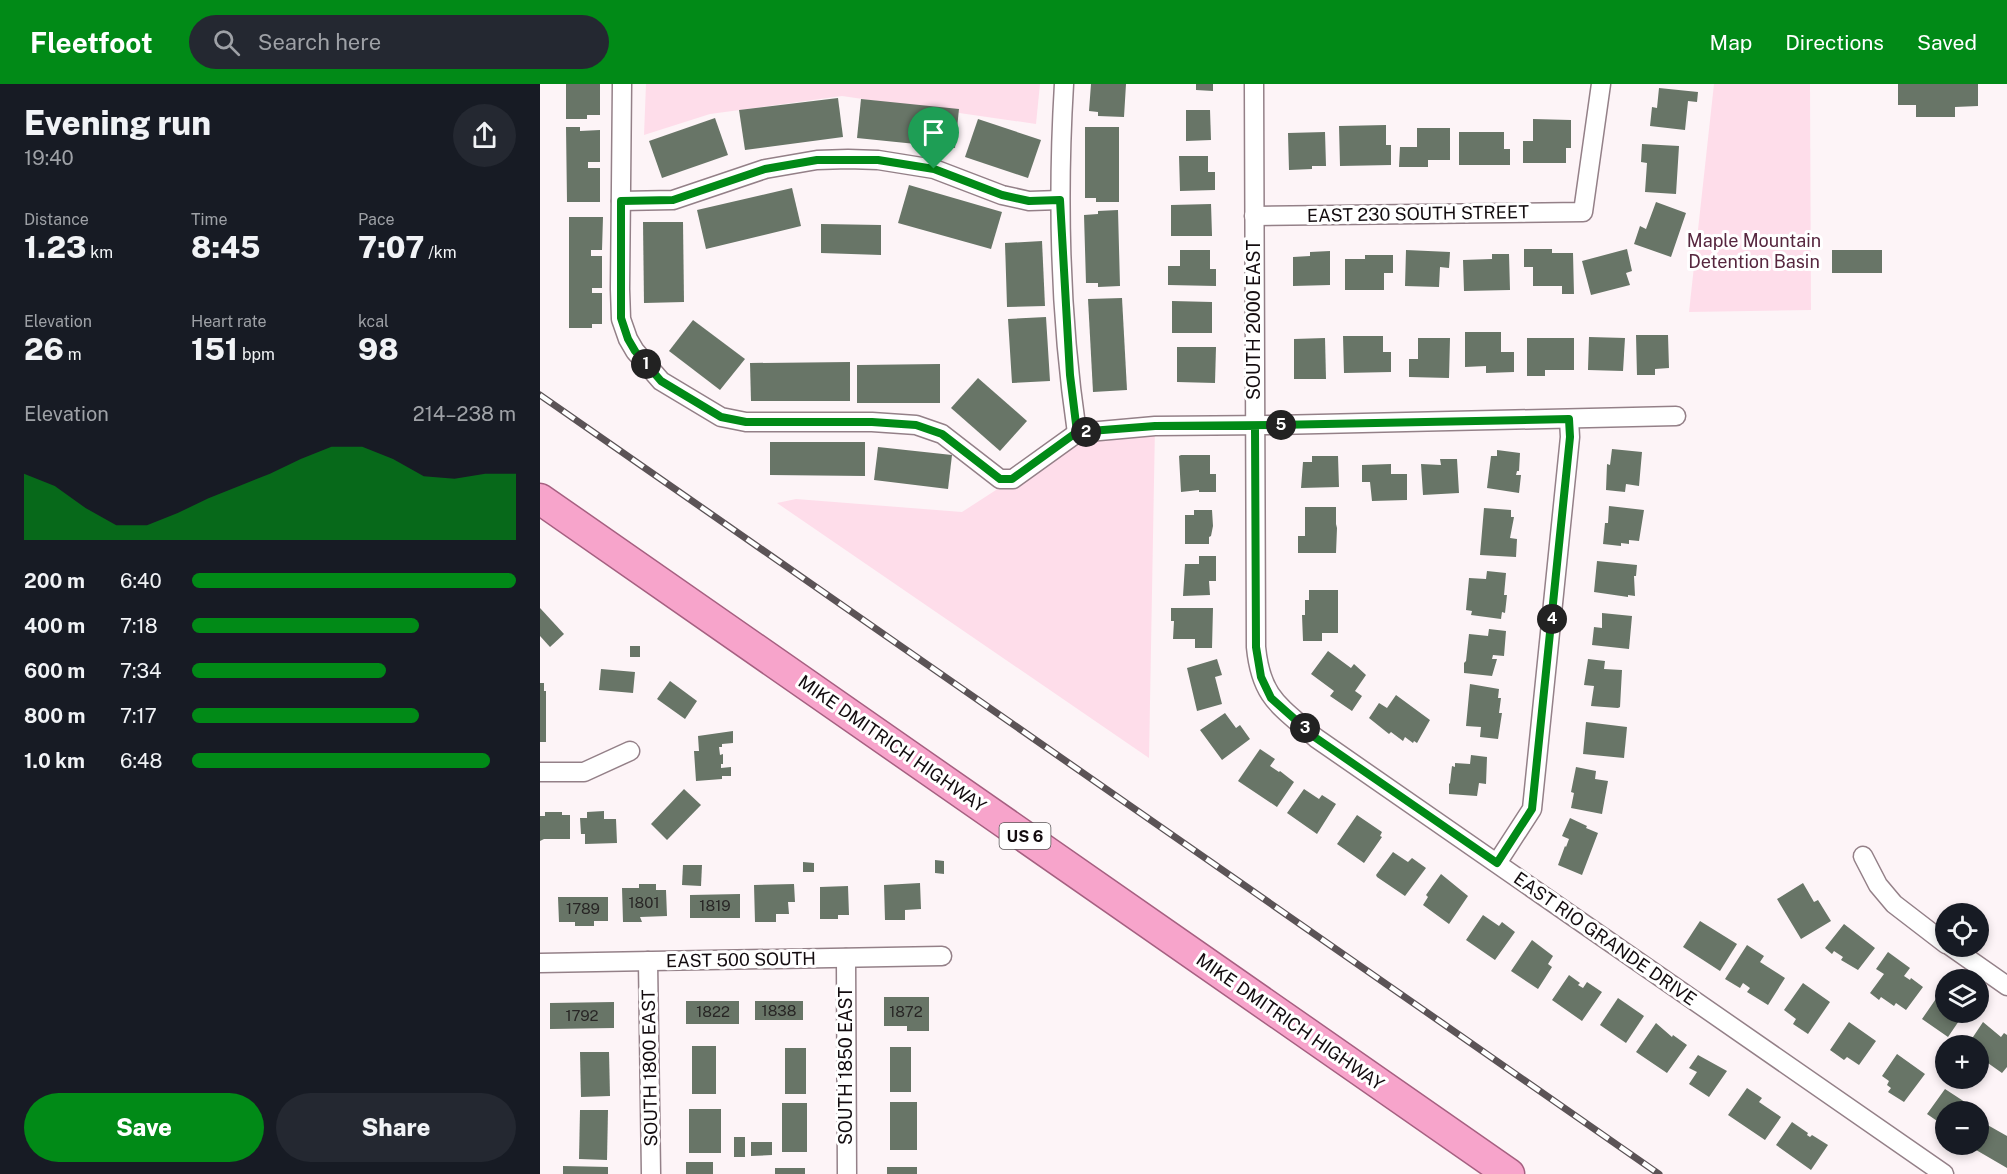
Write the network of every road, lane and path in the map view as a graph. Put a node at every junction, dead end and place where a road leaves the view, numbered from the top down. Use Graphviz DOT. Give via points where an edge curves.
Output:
graph roads {
  1 [pos="622,84"];
  2 [pos="1064,84"];
  3 [pos="1254,84"];
  4 [pos="1601,84"];
  5 [pos="1060,200"];
  6 [pos="621,201"];
  7 [pos="1254,216"];
  8 [pos="1676,416"];
  9 [pos="1569,419"];
  10 [pos="1255,426"];
  11 [pos="1077,432"];
  12 [pos="540,499"];
  13 [pos="1271,698"];
  14 [pos="630,751"];
  15 [pos="540,772"];
  16 [pos="1863,856"];
  17 [pos="1497,863"];
  18 [pos="1935,936"];
  19 [pos="942,956"];
  20 [pos="1966,957"];
  21 [pos="846,958"];
  22 [pos="648,961"];
  23 [pos="540,963"];
  24 [pos="2007,986"];
  25 [pos="651,1174"];
  26 [pos="846,1174"];
  27 [pos="1509,1174"];
  28 [pos="1944,1174"];
  1 -- 6 [label="street"];
  2 -- 5 [label="street"];
  3 -- 7 [label="street, SOUTH 2000 EAST"];
  4 -- 7 [label="street, EAST 230 SOUTH STREET" via="1582,212"];
  5 -- 6 [label="street" via="1029,201 934,169 848,159 765,169 673,200"];
  5 -- 11 [label="street"];
  6 -- 11 [label="street" via="621,318 628,339 661,381 721,417 746,422 916,425 942,434 1000,479 1012,479"];
  7 -- 10 [label="street, SOUTH 2000 EAST"];
  8 -- 9 [label="street"];
  9 -- 10 [label="street"];
  9 -- 17 [label="street" via="1532,809"];
  10 -- 11 [label="street" via="1155,426"];
  10 -- 13 [label="street, SOUTH 2000 EAST" via="1256,647 1261,677"];
  12 -- 27 [label="highway, MIKE DMITRICH HIGHWAY / US 6"];
  13 -- 17 [label="street, EAST RIO GRANDE DRIVE" via="1316,738"];
  14 -- 15 [label="street" via="584,772"];
  16 -- 18 [label="street" via="1878,885 1894,904"];
  17 -- 28 [label="street, EAST RIO GRANDE DRIVE"];
  19 -- 21 [label="street, EAST 500 SOUTH"];
  20 -- 24 [label="street"];
  21 -- 22 [label="street, EAST 500 SOUTH"];
  21 -- 26 [label="street, SOUTH 1850 EAST"];
  22 -- 23 [label="street, EAST 500 SOUTH"];
  22 -- 25 [label="street, SOUTH 1800 EAST"];
}
